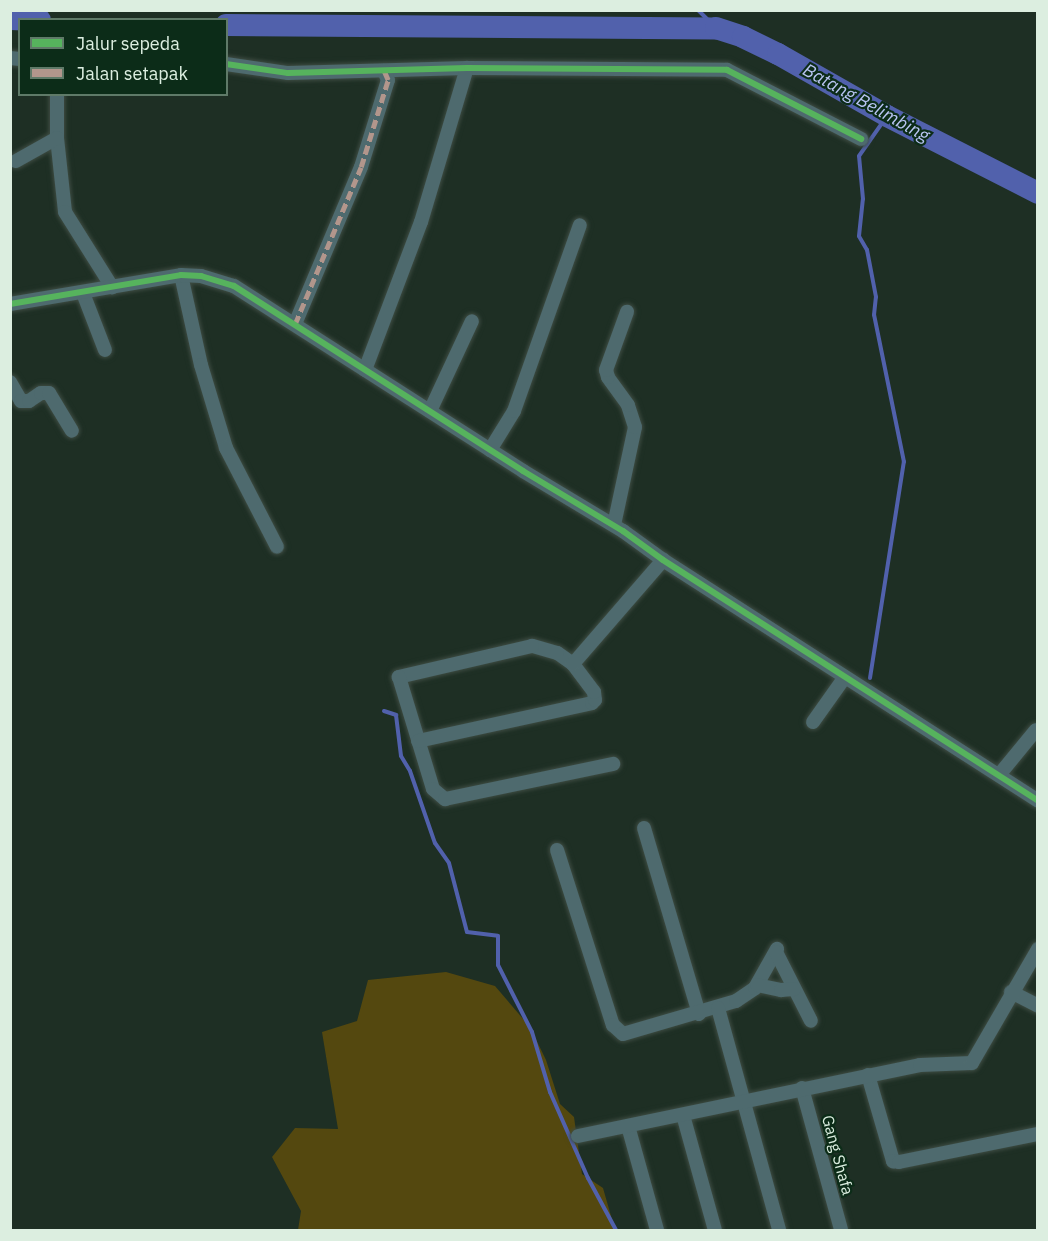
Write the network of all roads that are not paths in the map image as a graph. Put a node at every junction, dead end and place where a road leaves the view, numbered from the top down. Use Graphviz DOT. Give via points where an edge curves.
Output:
graph roads {
  1 [pos="228,64"];
  2 [pos="467,68"];
  3 [pos="384,71"];
  4 [pos="57,96"];
  5 [pos="57,138"];
  6 [pos="861,139"];
  7 [pos="16,161"];
  8 [pos="580,225"];
  9 [pos="181,275"];
  10 [pos="112,287"];
  11 [pos="83,293"];
  12 [pos="10,304"];
  13 [pos="627,312"];
  14 [pos="472,321"];
  15 [pos="295,324"];
  16 [pos="105,350"];
  17 [pos="364,370"];
  18 [pos="10,382"];
  19 [pos="430,411"];
  20 [pos="72,431"];
  21 [pos="490,450"];
  22 [pos="614,525"];
  23 [pos="277,547"];
  24 [pos="663,560"];
  25 [pos="573,664"];
  26 [pos="845,677"];
  27 [pos="813,722"];
  28 [pos="1036,730"];
  29 [pos="418,741"];
  30 [pos="613,764"];
  31 [pos="999,775"];
  32 [pos="1038,801"];
  33 [pos="644,828"];
  34 [pos="557,850"];
  35 [pos="1038,949"];
  36 [pos="757,985"];
  37 [pos="794,989"];
  38 [pos="1011,992"];
  39 [pos="1038,1006"];
  40 [pos="718,1008"];
  41 [pos="699,1014"];
  42 [pos="811,1021"];
  43 [pos="868,1075"];
  44 [pos="802,1088"];
  45 [pos="742,1102"];
  46 [pos="683,1115"];
  47 [pos="628,1126"];
  48 [pos="1038,1134"];
  49 [pos="578,1136"];
  50 [pos="657,1230"];
  51 [pos="715,1230"];
  52 [pos="780,1230"];
  53 [pos="841,1230"];
  1 -- 3 [label="street" via="288,73"];
  2 -- 3 [label="street"];
  2 -- 6 [label="street" via="727,70"];
  2 -- 17 [label="street" via="421,222"];
  3 -- 15 [label="street" via="388,80 362,167"];
  4 -- 5 [label="street"];
  5 -- 7 [label="street"];
  5 -- 10 [label="street" via="65,212"];
  8 -- 21 [label="street" via="514,411"];
  9 -- 10 [label="street"];
  9 -- 15 [label="street" via="201,276 234,286"];
  9 -- 23 [label="street" via="201,365 226,448"];
  10 -- 11 [label="street"];
  11 -- 12 [label="street"];
  11 -- 16 [label="street"];
  13 -- 22 [label="street" via="606,370 628,405 635,427"];
  14 -- 19 [label="street"];
  15 -- 17 [label="street"];
  17 -- 19 [label="street"];
  18 -- 20 [label="street" via="21,401 49,393"];
  19 -- 21 [label="street"];
  21 -- 22 [label="street"];
  22 -- 24 [label="street"];
  24 -- 25 [label="street"];
  24 -- 26 [label="street"];
  25 -- 29 [label="street" via="594,692 595,700 582,708"];
  25 -- 29 [label="street" via="532,646 399,677"];
  26 -- 27 [label="street"];
  26 -- 31 [label="street"];
  28 -- 31 [label="street"];
  29 -- 30 [label="street" via="433,789 445,799"];
  31 -- 32 [label="street"];
  33 -- 41 [label="street"];
  34 -- 41 [label="street" via="618,1032 629,1034"];
  35 -- 38 [label="street"];
  36 -- 37 [label="street"];
  36 -- 37 [label="street" via="777,950"];
  36 -- 40 [label="street" via="746,995"];
  37 -- 42 [label="street"];
  38 -- 39 [label="street"];
  38 -- 43 [label="street" via="972,1063 920,1065"];
  40 -- 41 [label="street"];
  40 -- 45 [label="street"];
  43 -- 44 [label="street"];
  43 -- 48 [label="street" via="890,1157 896,1162"];
  44 -- 45 [label="street"];
  44 -- 53 [label="street, Gang Shafa"];
  45 -- 46 [label="street"];
  45 -- 52 [label="street"];
  46 -- 47 [label="street"];
  46 -- 51 [label="street"];
  47 -- 49 [label="street"];
  47 -- 50 [label="street"];
}
